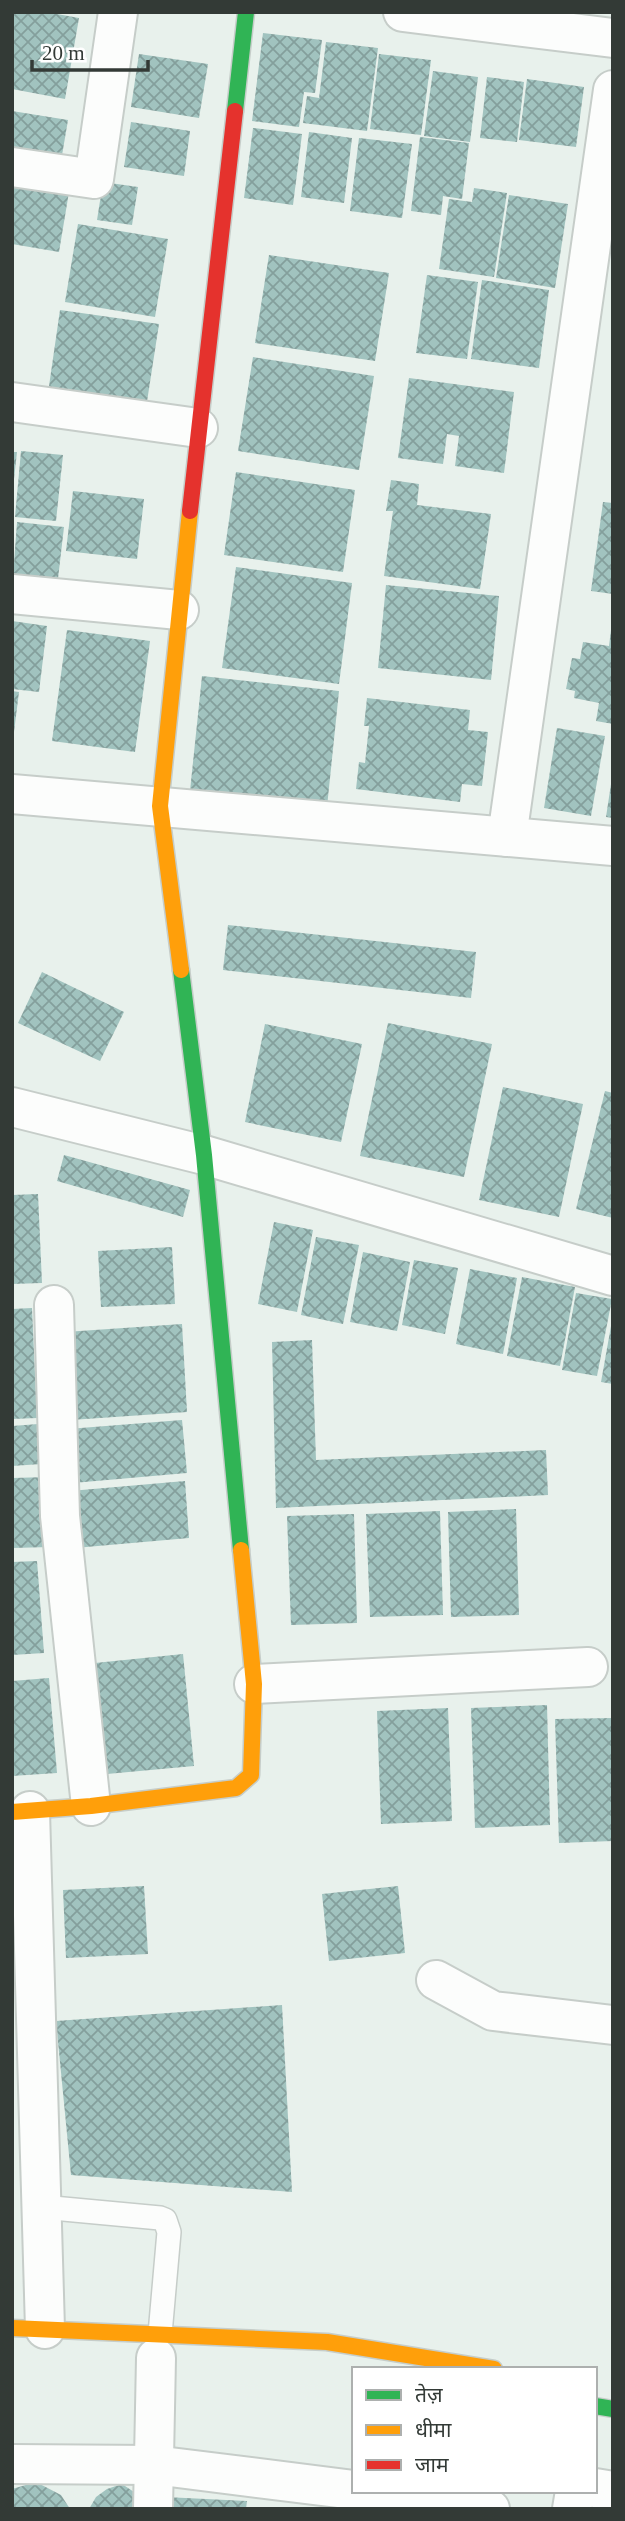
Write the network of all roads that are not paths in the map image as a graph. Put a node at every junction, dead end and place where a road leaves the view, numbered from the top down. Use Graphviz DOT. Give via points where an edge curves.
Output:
graph roads {
  1 [pos="118,12"];
  2 [pos="246,12"];
  3 [pos="403,12"];
  4 [pos="613,38"];
  5 [pos="613,90"];
  6 [pos="12,167"];
  7 [pos="603,229"];
  8 [pos="12,402"];
  9 [pos="198,428"];
  10 [pos="12,594"];
  11 [pos="179,610"];
  12 [pos="12,794"];
  13 [pos="160,806"];
  14 [pos="508,836"];
  15 [pos="613,846"];
  16 [pos="12,1107"];
  17 [pos="204,1155"];
  18 [pos="613,1276"];
  19 [pos="54,1305"];
  20 [pos="588,1667"];
  21 [pos="254,1684"];
  22 [pos="91,1805"];
  23 [pos="21,1811"];
  24 [pos="436,1980"];
  25 [pos="613,2025"];
  26 [pos="42,2207"];
  27 [pos="29,2328"];
  28 [pos="157,2352"];
  29 [pos="482,2367"];
  30 [pos="12,2464"];
  31 [pos="154,2465"];
  32 [pos="352,2490"];
  33 [pos="379,2493"];
  34 [pos="153,2509"];
  35 [pos="490,2509"];
  1 -- 6 [label="street" via="94,179"];
  2 -- 9 [label="street"];
  3 -- 4 [label="street"];
  5 -- 7 [label="street"];
  7 -- 14 [label="street"];
  8 -- 9 [label="street"];
  9 -- 11 [label="street"];
  10 -- 11 [label="street"];
  11 -- 13 [label="street"];
  12 -- 13 [label="street"];
  13 -- 14 [label="street"];
  13 -- 17 [label="street"];
  14 -- 15 [label="street"];
  16 -- 17 [label="street"];
  17 -- 18 [label="street"];
  17 -- 21 [label="street"];
  19 -- 22 [label="street" via="60,1516"];
  20 -- 21 [label="street"];
  21 -- 22 [label="street" via="251,1775 236,1788"];
  22 -- 23 [label="street"];
  23 -- 26 [label="street"];
  24 -- 25 [label="street" via="493,2011"];
  26 -- 27 [label="street"];
  26 -- 28 [label="lane" via="165,2220 169,2232"];
  27 -- 28 [label="street"];
  28 -- 29 [label="street" via="327,2342"];
  28 -- 31 [label="street"];
  30 -- 31 [label="street"];
  31 -- 32 [label="street"];
  31 -- 34 [label="street"];
  33 -- 35 [label="street"];
}
